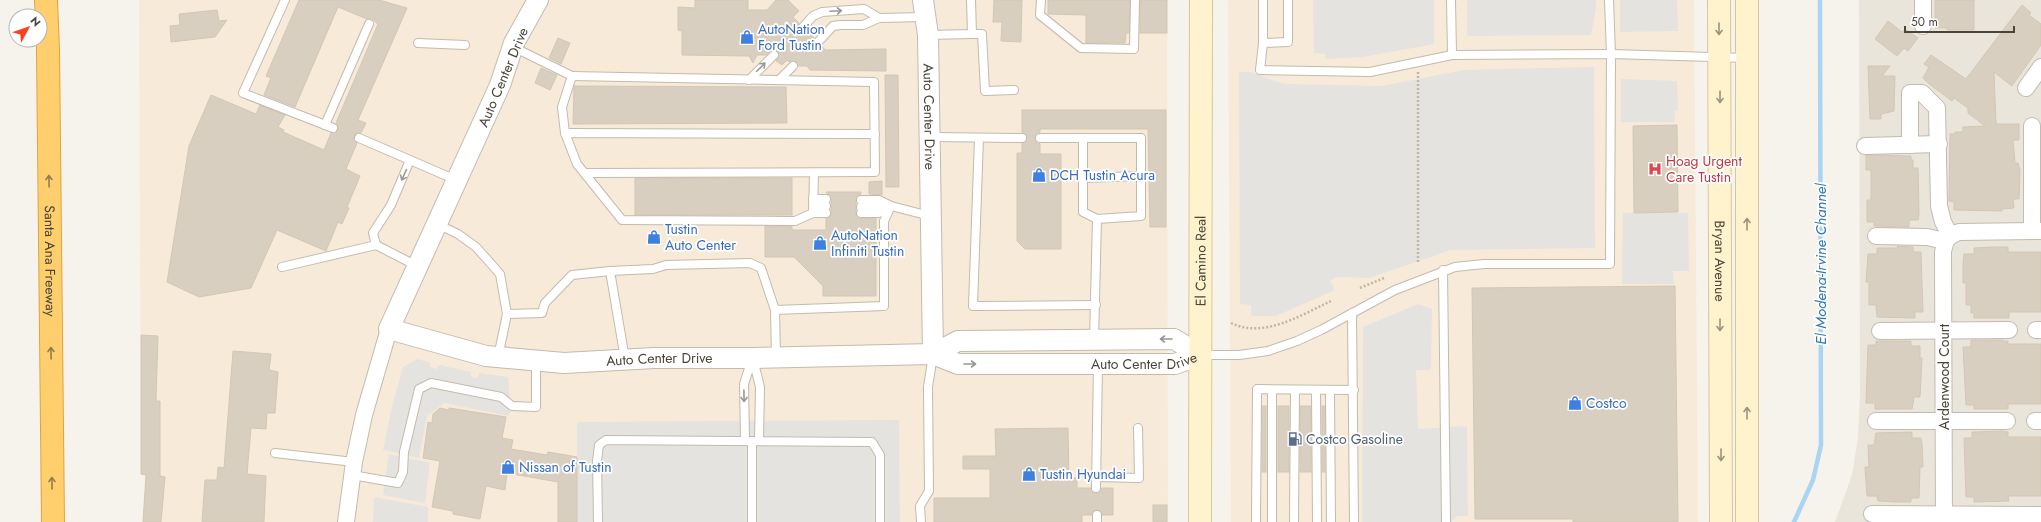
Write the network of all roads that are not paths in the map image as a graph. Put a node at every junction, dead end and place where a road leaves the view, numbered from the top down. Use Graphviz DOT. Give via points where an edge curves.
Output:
graph roads {
  1 [pos="46,0"];
  2 [pos="285,0"];
  3 [pos="538,0"];
  4 [pos="972,0"];
  5 [pos="1040,0"];
  6 [pos="1135,0"];
  7 [pos="1201,0"];
  8 [pos="1263,0"];
  9 [pos="1288,0"];
  10 [pos="1451,0"];
  11 [pos="1609,0"];
  12 [pos="1719,0"];
  13 [pos="1747,0"];
  14 [pos="1923,0"];
  15 [pos="926,17"];
  16 [pos="879,18"];
  17 [pos="369,24"];
  18 [pos="1922,26"];
  19 [pos="802,27"];
  20 [pos="972,34"];
  21 [pos="818,42"];
  22 [pos="418,43"];
  23 [pos="1263,43"];
  24 [pos="465,45"];
  25 [pos="513,47"];
  26 [pos="1610,54"];
  27 [pos="774,55"];
  28 [pos="1452,55"];
  29 [pos="1719,58"];
  30 [pos="1747,58"];
  31 [pos="793,66"];
  32 [pos="2041,67"];
  33 [pos="572,76"];
  34 [pos="749,80"];
  35 [pos="779,80"];
  36 [pos="2026,88"];
  37 [pos="1014,90"];
  38 [pos="325,125"];
  39 [pos="2032,126"];
  40 [pos="333,128"];
  41 [pos="565,133"];
  42 [pos="875,134"];
  43 [pos="930,137"];
  44 [pos="359,138"];
  45 [pos="979,138"];
  46 [pos="1022,138"];
  47 [pos="1040,138"];
  48 [pos="1083,138"];
  49 [pos="1939,144"];
  50 [pos="1910,145"];
  51 [pos="1865,146"];
  52 [pos="410,160"];
  53 [pos="585,173"];
  54 [pos="814,173"];
  55 [pos="1140,176"];
  56 [pos="1083,178"];
  57 [pos="457,181"];
  58 [pos="813,206"];
  59 [pos="890,206"];
  60 [pos="931,216"];
  61 [pos="1097,219"];
  62 [pos="437,224"];
  63 [pos="2037,231"];
  64 [pos="1876,236"];
  65 [pos="1948,238"];
  66 [pos="376,246"];
  67 [pos="418,266"];
  68 [pos="282,267"];
  69 [pos="1443,270"];
  70 [pos="610,271"];
  71 [pos="1096,305"];
  72 [pos="775,310"];
  73 [pos="1352,313"];
  74 [pos="507,314"];
  75 [pos="389,329"];
  76 [pos="1944,330"];
  77 [pos="2009,330"];
  78 [pos="1880,331"];
  79 [pos="1094,340"];
  80 [pos="933,354"];
  81 [pos="1200,355"];
  82 [pos="498,357"];
  83 [pos="752,358"];
  84 [pos="776,358"];
  85 [pos="536,360"];
  86 [pos="625,360"];
  87 [pos="1098,364"];
  88 [pos="1272,390"];
  89 [pos="1295,390"];
  90 [pos="1316,390"];
  91 [pos="1330,390"];
  92 [pos="1354,390"];
  93 [pos="1876,421"];
  94 [pos="1943,421"];
  95 [pos="2007,421"];
  96 [pos="1138,428"];
  97 [pos="752,441"];
  98 [pos="275,453"];
  99 [pos="353,468"];
  100 [pos="1096,477"];
  101 [pos="1096,488"];
  102 [pos="1872,514"];
  103 [pos="2041,515"];
  104 [pos="1944,518"];
  105 [pos="53,522"];
  106 [pos="346,522"];
  107 [pos="598,522"];
  108 [pos="752,522"];
  109 [pos="880,522"];
  110 [pos="920,522"];
  111 [pos="1200,522"];
  112 [pos="1256,522"];
  113 [pos="1272,522"];
  114 [pos="1294,522"];
  115 [pos="1317,522"];
  116 [pos="1331,522"];
  117 [pos="1354,522"];
  118 [pos="1446,522"];
  119 [pos="1721,522"];
  120 [pos="1747,522"];
  105 -- 1 [label="highway, Santa Ana Freeway, one-way"];
  2 -- 38 [label="lane" via="243,93"];
  3 -- 25 [label="street, Auto Center Drive"];
  4 -- 20 [label="lane"];
  5 -- 6 [label="lane" via="1040,15 1081,48 1134,49"];
  7 -- 81 [label="main road, El Camino Real"];
  8 -- 23 [label="lane"];
  9 -- 23 [label="lane" via="1288,42"];
  10 -- 28 [label="lane"];
  11 -- 26 [label="lane"];
  12 -- 29 [label="main road, Bryan Avenue, one-way"];
  13 -- 30 [label="main road, Bryan Avenue"];
  14 -- 18 [label="street"];
  15 -- 16 [label="lane"];
  15 -- 20 [label="lane"];
  15 -- 43 [label="street, Auto Center Drive"];
  19 -- 16 [label="lane, one-way" via="813,16 822,12 864,9"];
  16 -- 21 [label="lane" via="863,25 834,26"];
  17 -- 38 [label="lane"];
  20 -- 37 [label="lane" via="982,34 985,91"];
  22 -- 24 [label="lane"];
  23 -- 28 [label="lane" via="1260,70 1370,72"];
  25 -- 33 [label="lane"];
  25 -- 57 [label="street, Auto Center Drive" via="500,85"];
  26 -- 28 [label="lane"];
  26 -- 29 [label="lane"];
  26 -- 69 [label="lane" via="1610,264 1484,264"];
  34 -- 27 [label="lane, one-way"];
  29 -- 30 [label="lane"];
  29 -- 119 [label="main road, Bryan Avenue, one-way"];
  120 -- 30 [label="main road, Bryan Avenue, one-way"];
  31 -- 35 [label="lane"];
  32 -- 36 [label="street"];
  33 -- 34 [label="lane"];
  33 -- 41 [label="lane" via="562,106"];
  34 -- 35 [label="lane"];
  35 -- 42 [label="lane" via="874,82"];
  38 -- 40 [label="lane"];
  39 -- 63 [label="street"];
  41 -- 42 [label="lane"];
  41 -- 53 [label="lane" via="577,164"];
  42 -- 54 [label="lane" via="875,172"];
  43 -- 45 [label="lane"];
  43 -- 60 [label="street, Auto Center Drive"];
  44 -- 52 [label="lane"];
  45 -- 46 [label="lane"];
  45 -- 71 [label="lane" via="973,306"];
  47 -- 48 [label="lane"];
  48 -- 55 [label="lane" via="1141,138"];
  48 -- 56 [label="lane"];
  49 -- 50 [label="street"];
  49 -- 50 [label="street" via="1937,108 1922,93 1910,93"];
  49 -- 65 [label="street" via="1939,206"];
  50 -- 51 [label="street"];
  52 -- 57 [label="lane"];
  52 -- 66 [label="lane, one-way" via="374,233"];
  53 -- 54 [label="lane"];
  53 -- 58 [label="lane" via="622,220 795,221"];
  54 -- 58 [label="lane"];
  55 -- 56 [label="lane"];
  55 -- 61 [label="lane" via="1141,216"];
  56 -- 61 [label="lane" via="1083,212"];
  57 -- 62 [label="street, Auto Center Drive"];
  58 -- 58 [label="lane" via="826,206"];
  59 -- 59 [label="lane" via="879,200 861,207 879,213"];
  59 -- 60 [label="lane"];
  59 -- 72 [label="lane" via="884,221 884,306"];
  60 -- 80 [label="street, Auto Center Drive"];
  61 -- 71 [label="lane"];
  62 -- 67 [label="street, Auto Center Drive"];
  62 -- 74 [label="lane" via="458,234 476,247 500,274"];
  63 -- 65 [label="street" via="1959,232"];
  64 -- 65 [label="street"];
  65 -- 76 [label="street, Ardenwood Court" via="1943,252"];
  66 -- 67 [label="lane"];
  66 -- 68 [label="lane"];
  67 -- 75 [label="street, Auto Center Drive"];
  69 -- 73 [label="lane" via="1395,290"];
  69 -- 118 [label="lane"];
  70 -- 72 [label="lane" via="653,269 666,265 750,263 761,268"];
  70 -- 74 [label="lane" via="572,275 545,303 542,313"];
  70 -- 86 [label="lane"];
  71 -- 79 [label="lane"];
  72 -- 84 [label="lane"];
  73 -- 81 [label="lane" via="1321,330 1268,351 1239,355"];
  73 -- 92 [label="lane"];
  74 -- 82 [label="lane"];
  75 -- 82 [label="street, Auto Center Drive" via="486,356"];
  75 -- 99 [label="street, Auto Center Drive" via="364,415"];
  76 -- 77 [label="street"];
  76 -- 78 [label="street"];
  76 -- 94 [label="street, Ardenwood Court"];
  79 -- 80 [label="street, Auto Center Drive" via="958,341"];
  81 -- 79 [label="street, Auto Center Drive, one-way" via="1174,339"];
  80 -- 84 [label="street, Auto Center Drive"];
  80 -- 87 [label="street, Auto Center Drive, one-way" via="958,364"];
  80 -- 110 [label="lane" via="928,387 930,491 920,506"];
  81 -- 87 [label="street, Auto Center Drive" via="1175,364"];
  81 -- 111 [label="main road, El Camino Real"];
  82 -- 85 [label="street, Auto Center Drive"];
  83 -- 84 [label="street, Auto Center Drive"];
  83 -- 86 [label="street, Auto Center Drive"];
  83 -- 97 [label="lane" via="760,387"];
  83 -- 97 [label="lane, one-way" via="744,384"];
  85 -- 86 [label="street, Auto Center Drive" via="564,363"];
  85 -- 99 [label="lane" via="536,408 512,406 501,397 431,383 419,389 404,452 403,472 398,483"];
  87 -- 100 [label="lane"];
  88 -- 89 [label="lane"];
  88 -- 112 [label="lane" via="1257,389"];
  88 -- 113 [label="lane"];
  89 -- 90 [label="lane"];
  89 -- 114 [label="lane"];
  90 -- 91 [label="lane"];
  90 -- 115 [label="lane"];
  91 -- 92 [label="lane"];
  91 -- 116 [label="lane"];
  92 -- 117 [label="lane"];
  93 -- 94 [label="street"];
  94 -- 95 [label="street"];
  94 -- 104 [label="street, Ardenwood Court"];
  96 -- 100 [label="lane" via="1139,478"];
  97 -- 107 [label="lane" via="606,440 599,445 597,461"];
  97 -- 108 [label="lane"];
  97 -- 109 [label="lane" via="872,442 880,455"];
  98 -- 99 [label="lane"];
  99 -- 106 [label="street, Auto Center Drive"];
  100 -- 101 [label="lane"];
  102 -- 104 [label="street"];
  103 -- 104 [label="street"];
}
